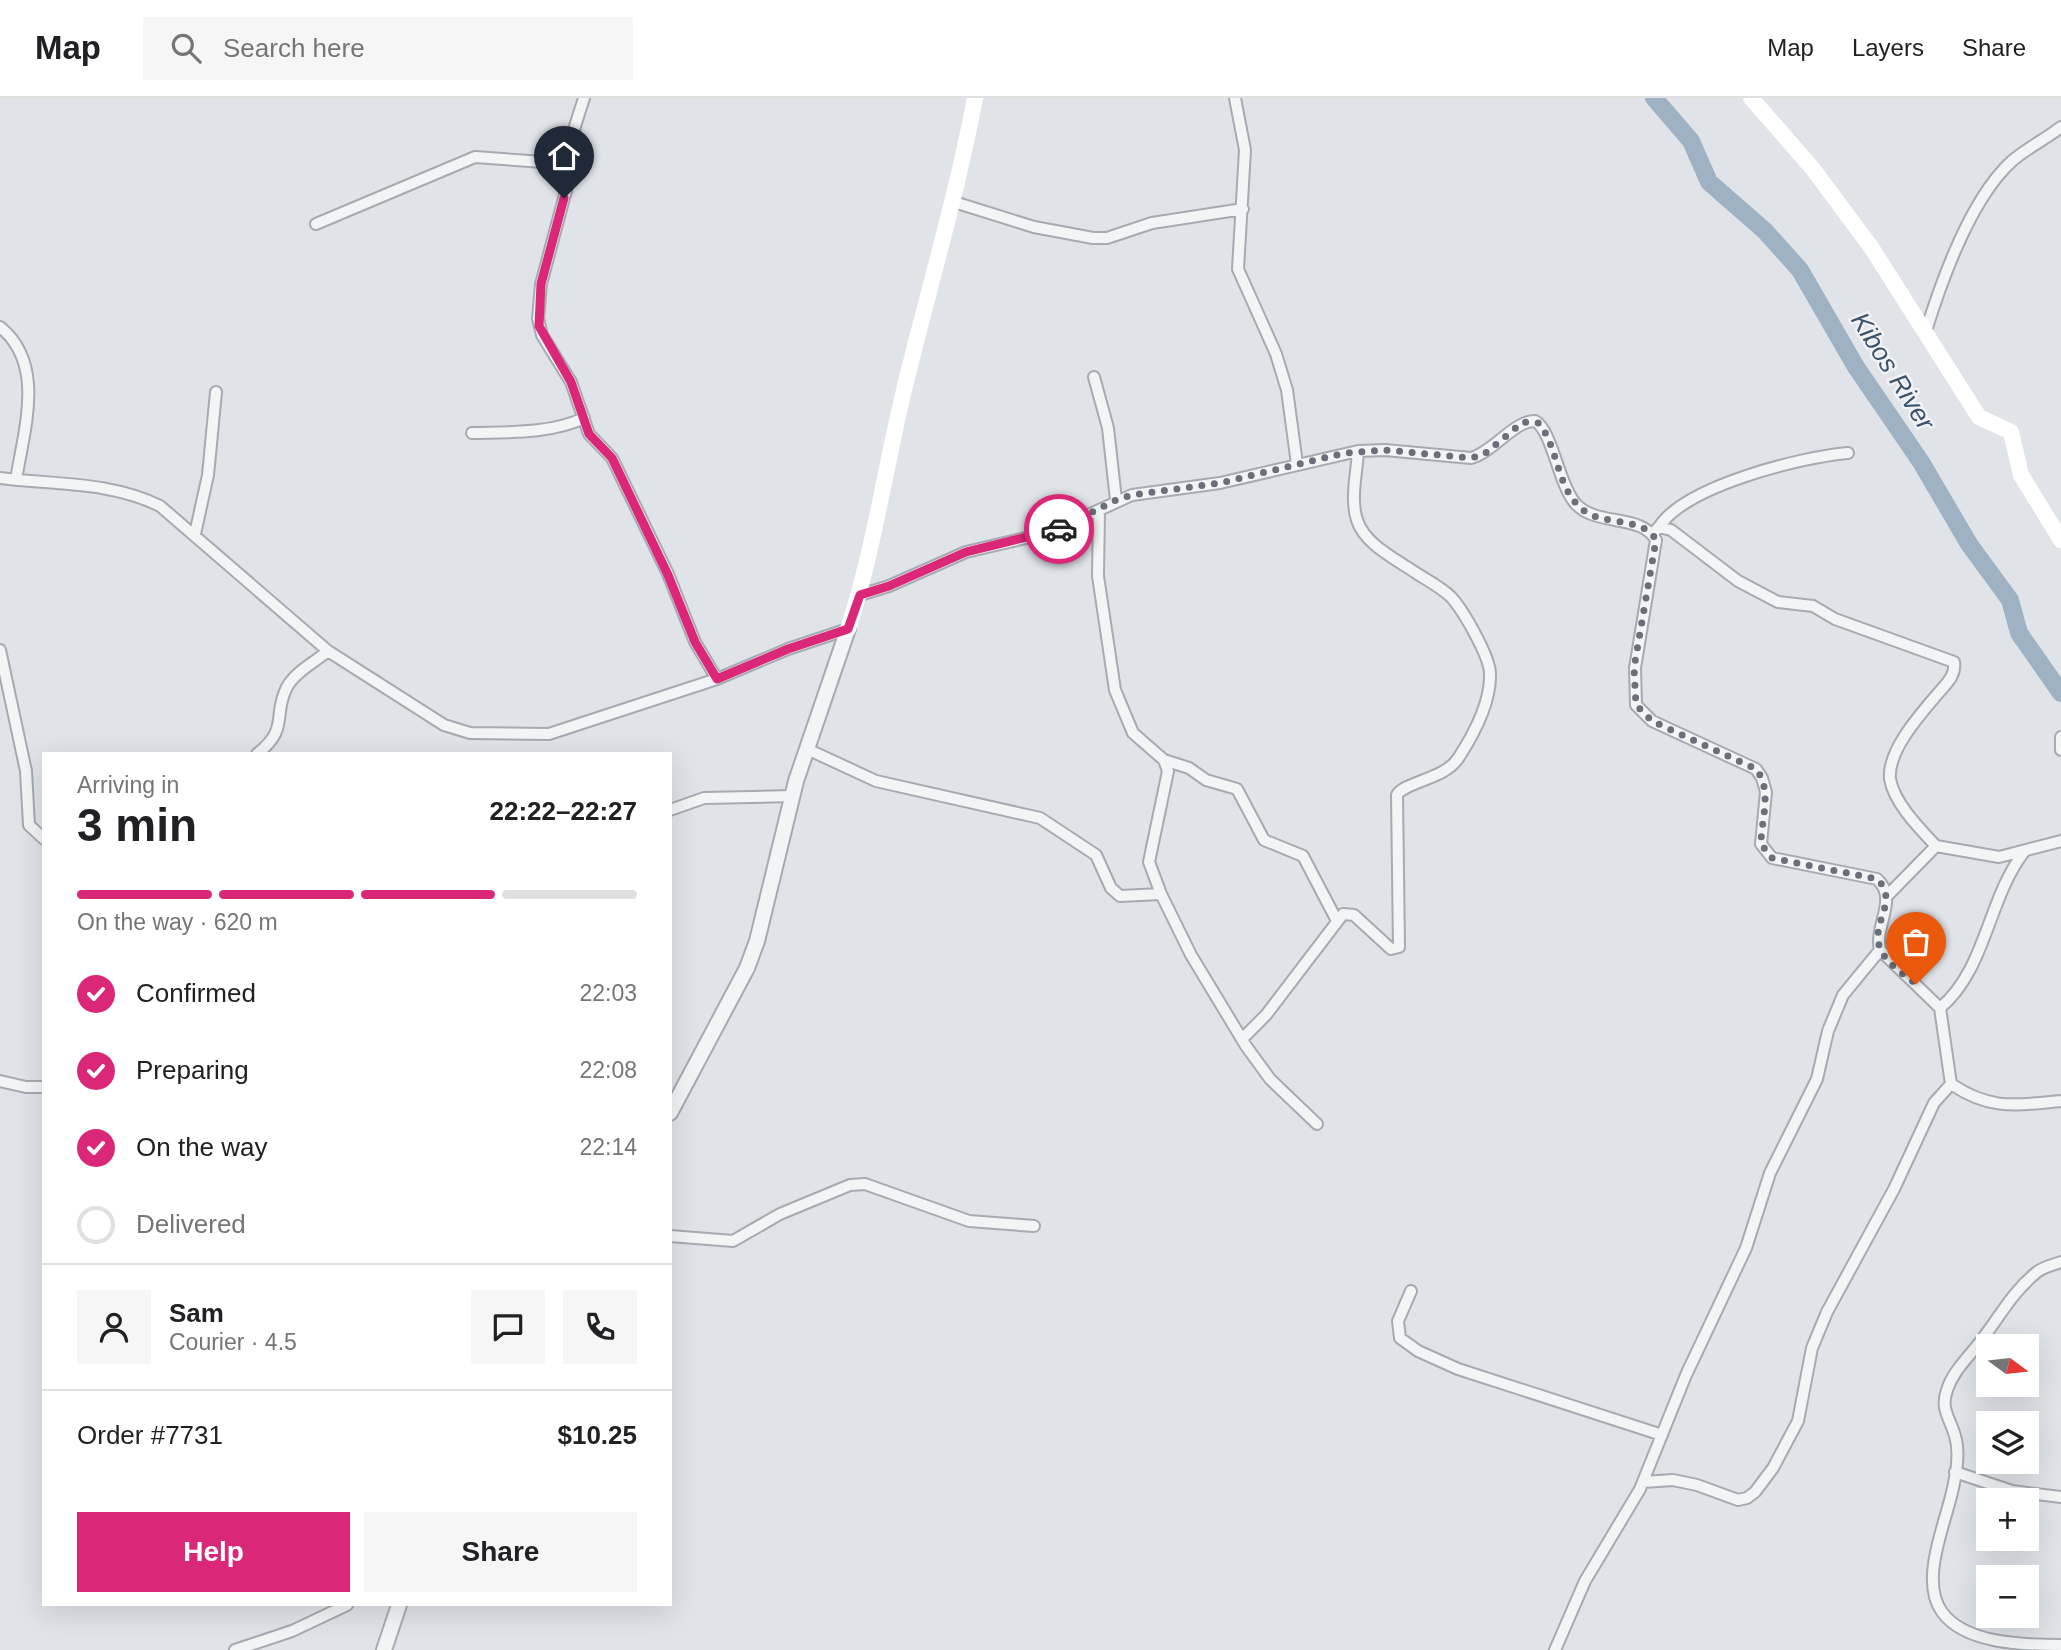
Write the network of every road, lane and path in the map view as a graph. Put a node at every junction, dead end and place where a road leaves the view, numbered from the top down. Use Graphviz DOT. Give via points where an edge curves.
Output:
graph roads {
  1 [pos="584,98"];
  2 [pos="975,98"];
  3 [pos="1235,98"];
  4 [pos="1751,98"];
  5 [pos="2061,127"];
  6 [pos="571,164"];
  7 [pos="954,202"];
  8 [pos="1243,209"];
  9 [pos="316,224"];
  10 [pos="0,327"];
  11 [pos="1925,334"];
  12 [pos="1094,377"];
  13 [pos="216,392"];
  14 [pos="584,418"];
  15 [pos="472,433"];
  16 [pos="1358,451"];
  17 [pos="1848,453"];
  18 [pos="1297,464"];
  19 [pos="0,478"];
  20 [pos="16,480"];
  21 [pos="1116,500"];
  22 [pos="1099,510"];
  23 [pos="1656,530"];
  24 [pos="195,534"];
  25 [pos="2061,540"];
  26 [pos="860,595"];
  27 [pos="848,629"];
  28 [pos="0,650"];
  29 [pos="328,651"];
  30 [pos="717,679"];
  31 [pos="2061,737"];
  32 [pos="807,749"];
  33 [pos="2061,750"];
  34 [pos="259,752"];
  35 [pos="1164,760"];
  36 [pos="792,796"];
  37 [pos="672,809"];
  38 [pos="42,837"];
  39 [pos="2061,841"];
  40 [pos="1936,846"];
  41 [pos="2024,852"];
  42 [pos="1161,894"];
  43 [pos="1888,895"];
  44 [pos="1336,919"];
  45 [pos="1880,950"];
  46 [pos="1940,1008"];
  47 [pos="1242,1039"];
  48 [pos="0,1081"];
  49 [pos="1951,1084"];
  50 [pos="42,1087"];
  51 [pos="2061,1101"];
  52 [pos="672,1109"];
  53 [pos="1317,1124"];
  54 [pos="1034,1226"];
  55 [pos="672,1236"];
  56 [pos="2061,1262"];
  57 [pos="1411,1291"];
  58 [pos="1662,1435"];
  59 [pos="1955,1472"];
  60 [pos="1643,1482"];
  61 [pos="2061,1497"];
  62 [pos="345,1606"];
  63 [pos="399,1606"];
  64 [pos="2061,1645"];
  65 [pos="235,1650"];
  66 [pos="384,1650"];
  67 [pos="1555,1650"];
  1 -- 6 [label="street" via="567,151"];
  2 -- 7 [label="main road"];
  3 -- 8 [label="street" via="1245,139"];
  4 -- 11 [label="main road" via="1813,169 1871,247"];
  5 -- 11 [label="street" via="2012,161 1990,187 1953,256"];
  6 -- 9 [label="street" via="475,157"];
  6 -- 14 [label="street" via="541,284 538,319"];
  7 -- 8 [label="street" via="1034,227 1093,238 1152,223"];
  7 -- 26 [label="main road" via="909,366"];
  8 -- 18 [label="street" via="1238,269 1287,390"];
  10 -- 20 [label="street" via="19,347 29,386"];
  11 -- 25 [label="main road" via="1979,416 2011,432 2021,475"];
  12 -- 21 [label="street" via="1108,428"];
  13 -- 24 [label="street" via="208,475"];
  14 -- 15 [label="street" via="533,431"];
  14 -- 30 [label="street" via="589,434 612,458 695,642"];
  16 -- 18 [label="street"];
  16 -- 23 [label="street" via="1471,458 1483,455 1523,422 1535,421 1543,429 1575,503 1598,518"];
  16 -- 44 [label="street" via="1357,522 1387,555 1451,597 1490,672 1483,711 1458,760 1433,779 1397,794 1399,947 1391,949 1354,915"];
  17 -- 23 [label="street" via="1789,463 1726,485 1672,512"];
  18 -- 21 [label="street" via="1220,483"];
  19 -- 20 [label="street"];
  20 -- 24 [label="street" via="62,481 135,495 160,506"];
  21 -- 22 [label="street"];
  22 -- 26 [label="street" via="1051,533 966,552"];
  22 -- 35 [label="street" via="1098,576 1115,690 1133,733"];
  23 -- 40 [label="street" via="1671,530 1738,581 1778,602 1813,606 1835,619 1954,662 1949,680 1911,724 1890,774 1914,823"];
  23 -- 43 [label="street" via="1657,549 1634,668 1636,705 1652,721 1756,769 1766,792 1761,844 1772,858 1877,879"];
  24 -- 29 [label="street"];
  26 -- 27 [label="main road"];
  27 -- 30 [label="street"];
  27 -- 32 [label="street"];
  28 -- 38 [label="street" via="26,771 29,825"];
  29 -- 30 [label="street" via="444,725 470,733 549,734"];
  29 -- 34 [label="street" via="290,682 277,735"];
  31 -- 33 [label="street"];
  32 -- 36 [label="street"];
  32 -- 42 [label="street" via="876,781 1040,818 1096,855 1111,888 1121,896"];
  35 -- 42 [label="street" via="1168,771 1149,862"];
  35 -- 44 [label="street" via="1237,789 1264,840 1303,856"];
  36 -- 37 [label="street" via="704,798"];
  36 -- 52 [label="street" via="747,968"];
  39 -- 41 [label="street"];
  40 -- 41 [label="street" via="1999,857"];
  40 -- 43 [label="street"];
  41 -- 46 [label="street" via="2013,866 1977,954 1950,1000"];
  42 -- 47 [label="street" via="1191,955"];
  43 -- 45 [label="street" via="1879,930"];
  44 -- 47 [label="street" via="1266,1015"];
  45 -- 46 [label="street"];
  45 -- 58 [label="street" via="1843,995 1828,1031 1817,1079 1770,1173 1746,1248"];
  46 -- 49 [label="street"];
  47 -- 53 [label="street" via="1270,1079"];
  48 -- 50 [label="street"];
  49 -- 51 [label="street" via="2006,1106"];
  49 -- 60 [label="street" via="1934,1103 1894,1189 1827,1312 1810,1357 1798,1421 1755,1492 1738,1500 1674,1480"];
  54 -- 55 [label="street" via="970,1221 865,1184 850,1185 780,1214 733,1241"];
  56 -- 59 [label="street" via="2039,1270 2010,1298 1953,1375 1944,1402 1955,1435"];
  57 -- 58 [label="street" via="1398,1321 1400,1338 1418,1350 1458,1369"];
  58 -- 60 [label="street"];
  59 -- 61 [label="street" via="2012,1491"];
  59 -- 64 [label="street" via="1932,1584 1940,1610 1952,1624 1982,1638"];
  60 -- 67 [label="street" via="1585,1581"];
  62 -- 65 [label="street" via="292,1631"];
  63 -- 66 [label="street"];
}
